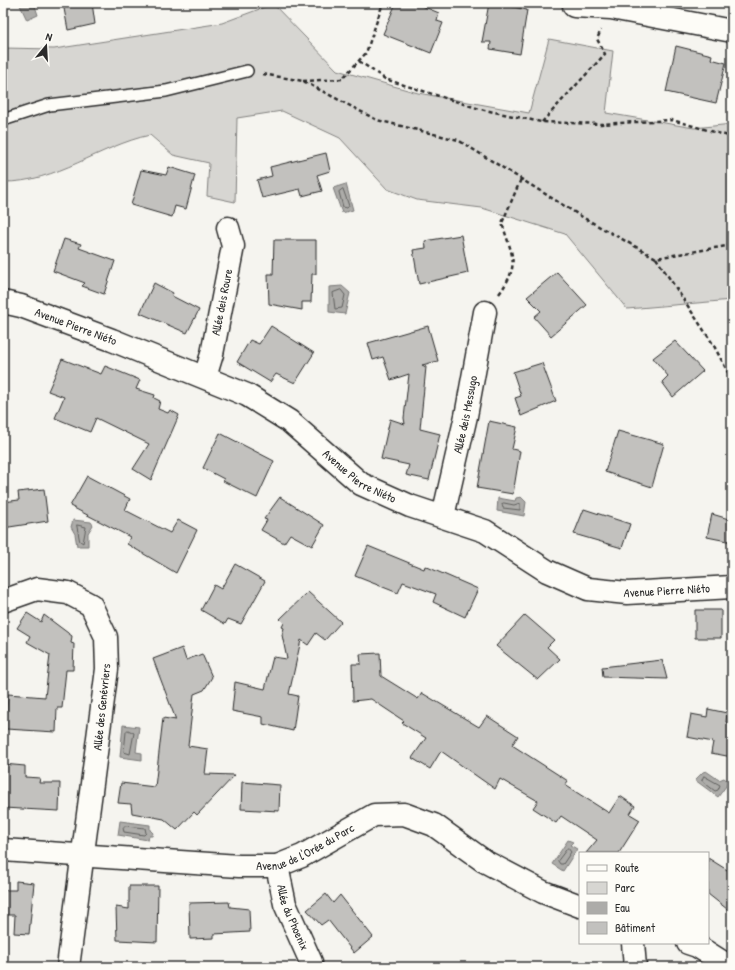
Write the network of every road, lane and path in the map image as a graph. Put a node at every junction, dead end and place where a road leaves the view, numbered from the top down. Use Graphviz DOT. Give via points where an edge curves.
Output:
graph roads {
  1 [pos="383,3"];
  2 [pos="574,6"];
  3 [pos="732,31"];
  4 [pos="597,39"];
  5 [pos="359,61"];
  6 [pos="247,71"];
  7 [pos="303,81"];
  8 [pos="3,120"];
  9 [pos="542,122"];
  10 [pos="732,137"];
  11 [pos="521,179"];
  12 [pos="228,228"];
  13 [pos="732,245"];
  14 [pos="656,258"];
  15 [pos="509,280"];
  16 [pos="3,302"];
  17 [pos="485,312"];
  18 [pos="205,377"];
  19 [pos="732,380"];
  20 [pos="443,516"];
  21 [pos="732,587"];
  22 [pos="3,601"];
  23 [pos="3,850"];
  24 [pos="84,856"];
  25 [pos="277,866"];
  26 [pos="579,906"];
  27 [pos="633,944"];
  28 [pos="691,944"];
  29 [pos="68,967"];
  30 [pos="311,967"];
  31 [pos="635,967"];
  32 [pos="730,967"];
  1 -- 5 [label="path" via="366,53"];
  2 -- 3 [label="street" via="611,8"];
  4 -- 9 [label="path" via="605,54"];
  5 -- 7 [label="path" via="342,79"];
  5 -- 9 [label="path" via="385,79 480,109"];
  6 -- 7 [label="path"];
  6 -- 8 [label="lane" via="166,91 50,105"];
  7 -- 11 [label="path" via="377,120 458,140"];
  9 -- 10 [label="path" via="601,124 672,120"];
  11 -- 14 [label="path"];
  11 -- 15 [label="path" via="502,223 514,263"];
  12 -- 18 [label="street, Allée deis Roure" via="233,246 212,354"];
  13 -- 14 [label="path"];
  14 -- 19 [label="path" via="713,344"];
  16 -- 18 [label="street, Avenue Pierre Niéto" via="21,306"];
  17 -- 20 [label="street, Allée deis Messugo" via="466,416"];
  18 -- 20 [label="street, Avenue Pierre Niéto" via="247,395 289,421 361,484 410,506"];
  20 -- 21 [label="street, Avenue Pierre Niéto" via="485,532 547,571 588,589 627,593"];
  22 -- 24 [label="street, Allée des Genévriers" via="37,589 68,592 91,605 106,637 107,669"];
  23 -- 24 [label="street, Avenue de l'Orée du Parc"];
  24 -- 25 [label="street, Avenue de l'Orée du Parc"];
  24 -- 29 [label="street, Allée des Genévriers"];
  25 -- 26 [label="street, Avenue de l'Orée du Parc" via="302,856 374,815 404,814 434,825 484,860 543,892"];
  25 -- 30 [label="street, Allée du Phoenix" via="285,904"];
  27 -- 31 [label="street"];
  28 -- 32 [label="street"];
}
